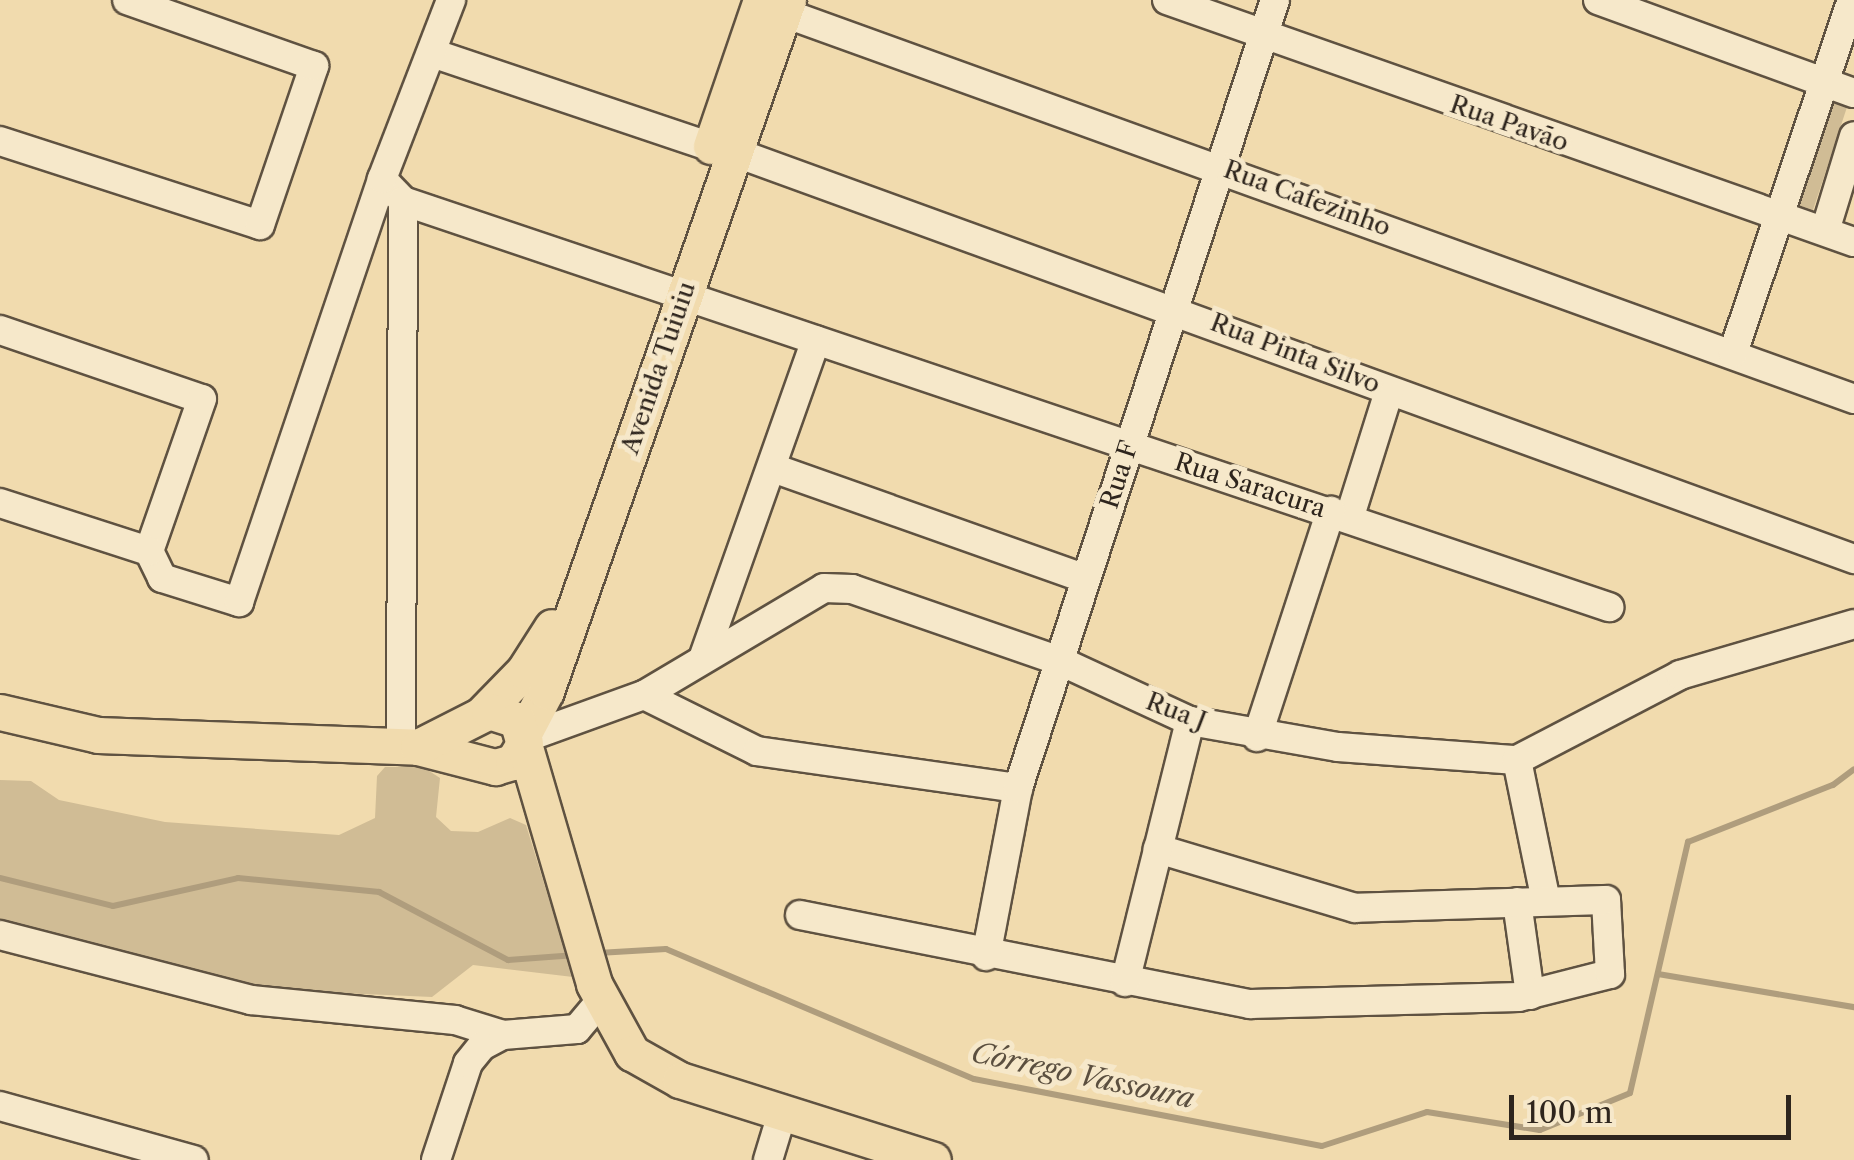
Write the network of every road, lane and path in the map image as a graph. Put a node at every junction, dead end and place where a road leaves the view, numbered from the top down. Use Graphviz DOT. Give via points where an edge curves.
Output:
graph roads {
  1 [pos="127,0"];
  2 [pos="451,0"];
  3 [pos="1167,0"];
  4 [pos="1275,0"];
  5 [pos="1598,0"];
  6 [pos="1852,0"];
  7 [pos="773,4"];
  8 [pos="1264,32"];
  9 [pos="432,52"];
  10 [pos="1825,84"];
  11 [pos="1854,94"];
  12 [pos="1854,136"];
  13 [pos="0,141"];
  14 [pos="723,150"];
  15 [pos="1220,168"];
  16 [pos="382,179"];
  17 [pos="403,200"];
  18 [pos="1778,216"];
  19 [pos="1824,231"];
  20 [pos="1854,242"];
  21 [pos="673,293"];
  22 [pos="1175,307"];
  23 [pos="0,330"];
  24 [pos="816,340"];
  25 [pos="1733,353"];
  26 [pos="1389,391"];
  27 [pos="1854,399"];
  28 [pos="1129,448"];
  29 [pos="773,468"];
  30 [pos="0,504"];
  31 [pos="1340,515"];
  32 [pos="149,551"];
  33 [pos="1854,559"];
  34 [pos="1086,579"];
  35 [pos="1610,606"];
  36 [pos="1854,624"];
  37 [pos="704,656"];
  38 [pos="1060,661"];
  39 [pos="644,696"];
  40 [pos="0,712"];
  41 [pos="480,716"];
  42 [pos="1190,721"];
  43 [pos="1258,737"];
  44 [pos="525,738"];
  45 [pos="410,746"];
  46 [pos="1517,760"];
  47 [pos="488,765"];
  48 [pos="1018,788"];
  49 [pos="548,830"];
  50 [pos="1158,849"];
  51 [pos="1546,901"];
  52 [pos="1517,902"];
  53 [pos="800,915"];
  54 [pos="0,935"];
  55 [pos="986,956"];
  56 [pos="1125,982"];
  57 [pos="598,992"];
  58 [pos="1530,995"];
  59 [pos="503,1035"];
  60 [pos="0,1106"];
  61 [pos="782,1114"];
  62 [pos="111,1149"];
  63 [pos="194,1160"];
  64 [pos="436,1160"];
  65 [pos="768,1160"];
  66 [pos="933,1160"];
  1 -- 13 [label="street" via="314,66 260,225"];
  2 -- 9 [label="street"];
  3 -- 8 [label="street, Rua Pavão"];
  4 -- 8 [label="street, Rua F"];
  5 -- 10 [label="street"];
  6 -- 10 [label="street"];
  7 -- 14 [label="main road, Avenida Tuiuiu"];
  7 -- 15 [label="street, Rua Cafezinho"];
  8 -- 15 [label="street, Rua F"];
  8 -- 18 [label="street, Rua Pavão" via="1408,90"];
  9 -- 14 [label="street, Rua Pinta Silvo"];
  9 -- 16 [label="street"];
  10 -- 11 [label="street"];
  10 -- 18 [label="street"];
  12 -- 19 [label="street"];
  14 -- 21 [label="main road, Avenida Tuiuiu"];
  14 -- 22 [label="street, Rua Pinta Silvo"];
  15 -- 22 [label="street, Rua F"];
  15 -- 25 [label="street, Rua Cafezinho"];
  16 -- 17 [label="street"];
  16 -- 32 [label="street" via="240,602 162,578"];
  17 -- 21 [label="street, Rua Saracura"];
  17 -- 45 [label="street"];
  18 -- 19 [label="street, Rua Pavão"];
  18 -- 25 [label="street"];
  19 -- 20 [label="street, Rua Pavão"];
  21 -- 24 [label="street, Rua Saracura"];
  21 -- 41 [label="main road, Avenida Tuiuiu" via="545,644"];
  21 -- 44 [label="main road, Avenida Tuiuiu" via="546,691"];
  22 -- 26 [label="street, Rua Pinta Silvo"];
  22 -- 28 [label="street, Rua F"];
  23 -- 32 [label="street" via="202,399"];
  24 -- 28 [label="street, Rua Saracura"];
  24 -- 29 [label="street"];
  25 -- 27 [label="street, Rua Cafezinho"];
  26 -- 31 [label="street"];
  26 -- 33 [label="street, Rua Pinta Silvo"];
  28 -- 31 [label="street, Rua Saracura"];
  28 -- 34 [label="street, Rua F"];
  29 -- 34 [label="street"];
  29 -- 37 [label="street"];
  30 -- 32 [label="street"];
  31 -- 35 [label="street, Rua Saracura"];
  31 -- 43 [label="street"];
  34 -- 38 [label="street, Rua F"];
  36 -- 46 [label="street" via="1680,675"];
  37 -- 38 [label="street, Rua J" via="824,588 852,589"];
  37 -- 39 [label="street, Rua J"];
  38 -- 42 [label="street, Rua J"];
  38 -- 48 [label="street, Rua F"];
  39 -- 44 [label="street, Rua J"];
  39 -- 48 [label="street" via="757,751"];
  40 -- 45 [label="main road" via="98,735"];
  41 -- 44 [label="main road" via="511,715"];
  41 -- 45 [label="main road"];
  41 -- 47 [label="main road" via="468,741"];
  42 -- 43 [label="street, Rua J"];
  42 -- 50 [label="street"];
  43 -- 46 [label="street, Rua J"];
  44 -- 47 [label="main road" via="512,762"];
  44 -- 49 [label="main road"];
  45 -- 47 [label="main road"];
  46 -- 51 [label="street"];
  47 -- 49 [label="main road"];
  48 -- 55 [label="street, Rua F"];
  49 -- 57 [label="main road"];
  50 -- 52 [label="street" via="1355,908"];
  50 -- 56 [label="street"];
  51 -- 52 [label="street"];
  51 -- 58 [label="street" via="1606,900 1610,974"];
  52 -- 58 [label="street"];
  53 -- 55 [label="street"];
  54 -- 59 [label="street" via="251,1000 455,1020"];
  55 -- 56 [label="street"];
  56 -- 58 [label="street" via="1250,1004 1332,1007"];
  57 -- 59 [label="street" via="577,1030"];
  57 -- 61 [label="main road" via="632,1053 680,1080"];
  59 -- 64 [label="street" via="468,1063"];
  60 -- 62 [label="street"];
  61 -- 65 [label="street"];
  61 -- 66 [label="main road"];
  62 -- 63 [label="street"];
}
